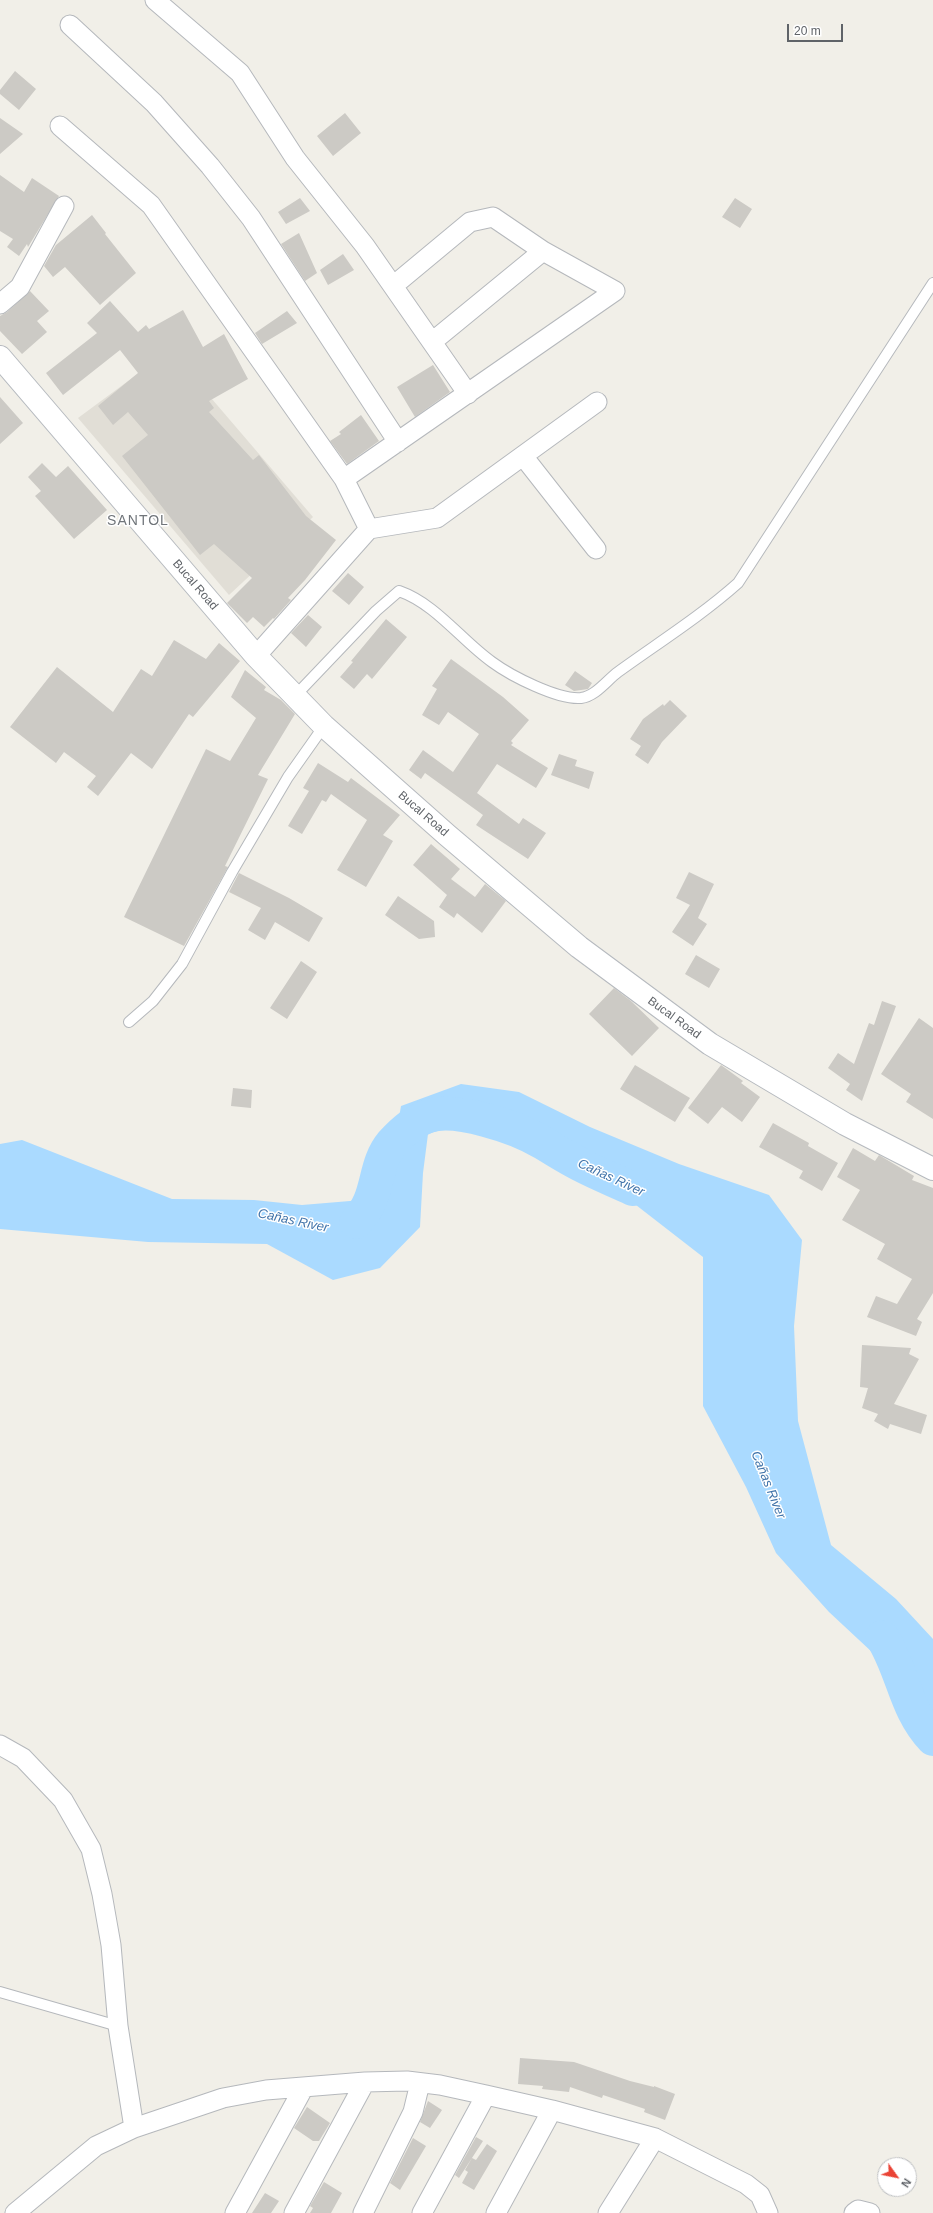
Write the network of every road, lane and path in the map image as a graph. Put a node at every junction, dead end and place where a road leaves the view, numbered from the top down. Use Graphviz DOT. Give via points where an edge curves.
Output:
graph roads {
  1 [pos="155,0"];
  2 [pos="70,26"];
  3 [pos="60,126"];
  4 [pos="64,206"];
  5 [pos="543,251"];
  6 [pos="933,283"];
  7 [pos="393,286"];
  8 [pos="0,304"];
  9 [pos="432,342"];
  10 [pos="0,357"];
  11 [pos="468,394"];
  12 [pos="598,402"];
  13 [pos="398,442"];
  14 [pos="523,456"];
  15 [pos="344,479"];
  16 [pos="369,529"];
  17 [pos="596,549"];
  18 [pos="256,656"];
  19 [pos="294,696"];
  20 [pos="324,726"];
  21 [pos="129,1022"];
  22 [pos="933,1169"];
  23 [pos="0,1745"];
  24 [pos="0,1992"];
  25 [pos="118,2026"];
  26 [pos="365,2082"];
  27 [pos="420,2083"];
  28 [pos="304,2086"];
  29 [pos="486,2095"];
  30 [pos="552,2110"];
  31 [pos="134,2128"];
  32 [pos="655,2138"];
  33 [pos="15,2213"];
  34 [pos="235,2213"];
  35 [pos="294,2213"];
  36 [pos="363,2213"];
  37 [pos="422,2213"];
  38 [pos="496,2213"];
  39 [pos="608,2213"];
  40 [pos="768,2213"];
  41 [pos="854,2213"];
  42 [pos="870,2213"];
  1 -- 7 [label="street" via="240,74 295,158 365,246"];
  2 -- 13 [label="street" via="154,103 210,166 251,218"];
  3 -- 15 [label="street" via="151,205"];
  4 -- 8 [label="street" via="20,287"];
  5 -- 7 [label="street" via="493,217 478,220 470,222"];
  5 -- 9 [label="street"];
  5 -- 11 [label="street" via="615,292"];
  6 -- 19 [label="lane" via="738,583 719,600 588,696 580,698 548,692 493,662 416,597 399,591 376,611"];
  7 -- 9 [label="street"];
  9 -- 11 [label="street"];
  10 -- 18 [label="street, Bucal Road"];
  11 -- 13 [label="street"];
  12 -- 14 [label="street"];
  13 -- 15 [label="street"];
  14 -- 16 [label="street" via="437,518"];
  14 -- 17 [label="street"];
  15 -- 16 [label="street"];
  16 -- 18 [label="street"];
  18 -- 19 [label="street, Bucal Road"];
  19 -- 20 [label="street, Bucal Road"];
  20 -- 21 [label="lane" via="288,777 182,964 153,1001"];
  20 -- 22 [label="street, Bucal Road" via="579,947 710,1044 845,1124"];
  23 -- 25 [label="street" via="23,1758 63,1800 91,1849 111,1945"];
  24 -- 25 [label="lane"];
  25 -- 31 [label="street"];
  26 -- 27 [label="street"];
  26 -- 28 [label="street"];
  26 -- 35 [label="street"];
  27 -- 29 [label="street"];
  27 -- 36 [label="street" via="413,2112"];
  28 -- 31 [label="street" via="223,2098"];
  28 -- 34 [label="street"];
  29 -- 30 [label="street"];
  29 -- 37 [label="street"];
  30 -- 32 [label="street"];
  30 -- 38 [label="street"];
  31 -- 33 [label="street" via="96,2146"];
  32 -- 39 [label="street"];
  32 -- 40 [label="street" via="746,2184 760,2195"];
  41 -- 42 [label="street" via="858,2210"];
}
